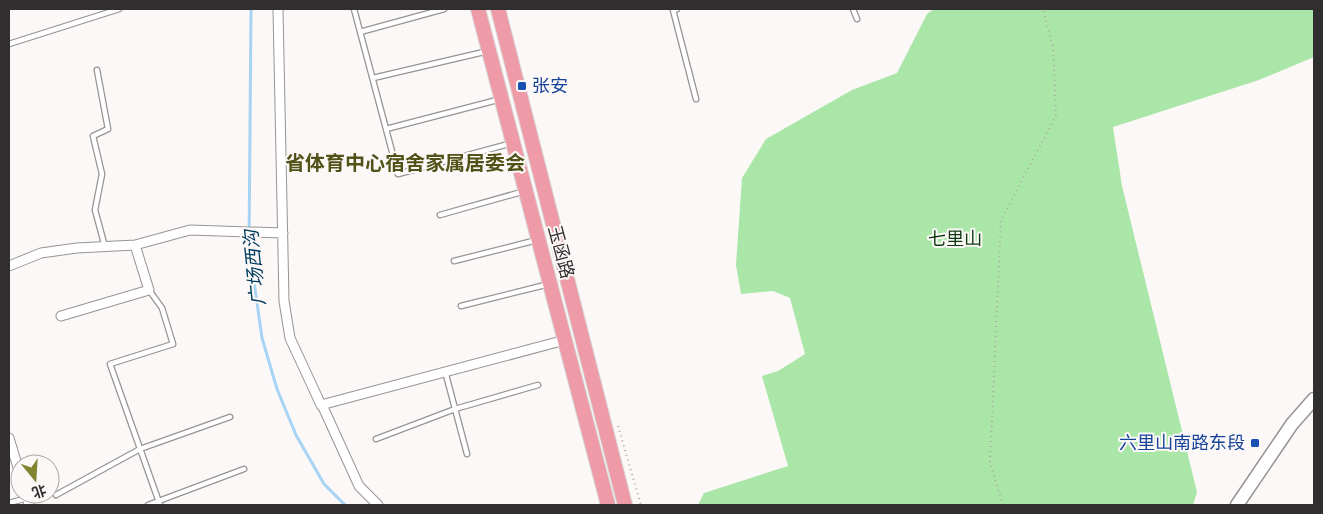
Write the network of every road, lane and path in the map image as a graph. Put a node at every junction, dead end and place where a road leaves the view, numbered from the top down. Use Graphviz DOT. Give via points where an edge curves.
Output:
graph roads {
  1 [pos="119,9"];
  2 [pos="278,9"];
  3 [pos="354,9"];
  4 [pos="444,9"];
  5 [pos="478,9"];
  6 [pos="498,9"];
  7 [pos="677,9"];
  8 [pos="854,9"];
  9 [pos="1043,9"];
  10 [pos="857,19"];
  11 [pos="360,32"];
  12 [pos="9,44"];
  13 [pos="489,51"];
  14 [pos="97,70"];
  15 [pos="372,78"];
  16 [pos="502,99"];
  17 [pos="696,99"];
  18 [pos="386,129"];
  19 [pos="513,142"];
  20 [pos="526,191"];
  21 [pos="440,214"];
  22 [pos="283,233"];
  23 [pos="539,240"];
  24 [pos="135,245"];
  25 [pos="104,247"];
  26 [pos="454,261"];
  27 [pos="9,266"];
  28 [pos="550,283"];
  29 [pos="149,290"];
  30 [pos="461,306"];
  31 [pos="61,316"];
  32 [pos="565,340"];
  33 [pos="445,372"];
  34 [pos="538,385"];
  35 [pos="1314,399"];
  36 [pos="323,407"];
  37 [pos="455,410"];
  38 [pos="230,417"];
  39 [pos="9,438"];
  40 [pos="376,439"];
  41 [pos="140,449"];
  42 [pos="14,454"];
  43 [pos="467,454"];
  44 [pos="244,468"];
  45 [pos="60,493"];
  46 [pos="159,503"];
  47 [pos="148,505"];
  48 [pos="378,505"];
  49 [pos="608,505"];
  50 [pos="625,505"];
  51 [pos="1002,505"];
  52 [pos="1237,505"];
  1 -- 12 [label="lane"];
  2 -- 22 [label="street"];
  3 -- 11 [label="lane"];
  4 -- 11 [label="lane"];
  5 -- 13 [label="main road, 玉函路"];
  6 -- 50 [label="main road, 玉函路"];
  7 -- 17 [label="lane" via="673,10"];
  8 -- 10 [label="lane"];
  9 -- 51 [label="path" via="1053,47 1056,116 1001,220 990,462"];
  11 -- 15 [label="lane"];
  13 -- 15 [label="lane"];
  13 -- 16 [label="main road, 玉函路"];
  14 -- 25 [label="lane" via="108,129 93,136 102,174 95,210"];
  15 -- 18 [label="lane"];
  16 -- 18 [label="lane"];
  16 -- 19 [label="main road, 玉函路"];
  18 -- 19 [label="lane" via="398,174"];
  19 -- 20 [label="main road, 玉函路"];
  20 -- 21 [label="lane"];
  20 -- 23 [label="main road, 玉函路"];
  22 -- 24 [label="street" via="190,230"];
  22 -- 33 [label="street" via="284,301 290,338 321,404"];
  23 -- 26 [label="lane"];
  23 -- 28 [label="main road, 玉函路"];
  24 -- 25 [label="street"];
  24 -- 29 [label="street"];
  25 -- 27 [label="street" via="41,253"];
  28 -- 30 [label="lane"];
  28 -- 32 [label="main road, 玉函路"];
  29 -- 31 [label="street"];
  29 -- 41 [label="lane" via="162,308 173,344 110,364"];
  32 -- 33 [label="street"];
  32 -- 49 [label="main road, 玉函路"];
  33 -- 37 [label="lane"];
  34 -- 37 [label="lane"];
  35 -- 52 [label="main road" via="1292,424"];
  36 -- 48 [label="street" via="359,486"];
  37 -- 40 [label="lane"];
  37 -- 43 [label="lane"];
  38 -- 41 [label="lane"];
  39 -- 42 [label="street"];
  41 -- 45 [label="lane"];
  41 -- 46 [label="lane"];
  44 -- 46 [label="lane"];
  46 -- 47 [label="lane"];
}
